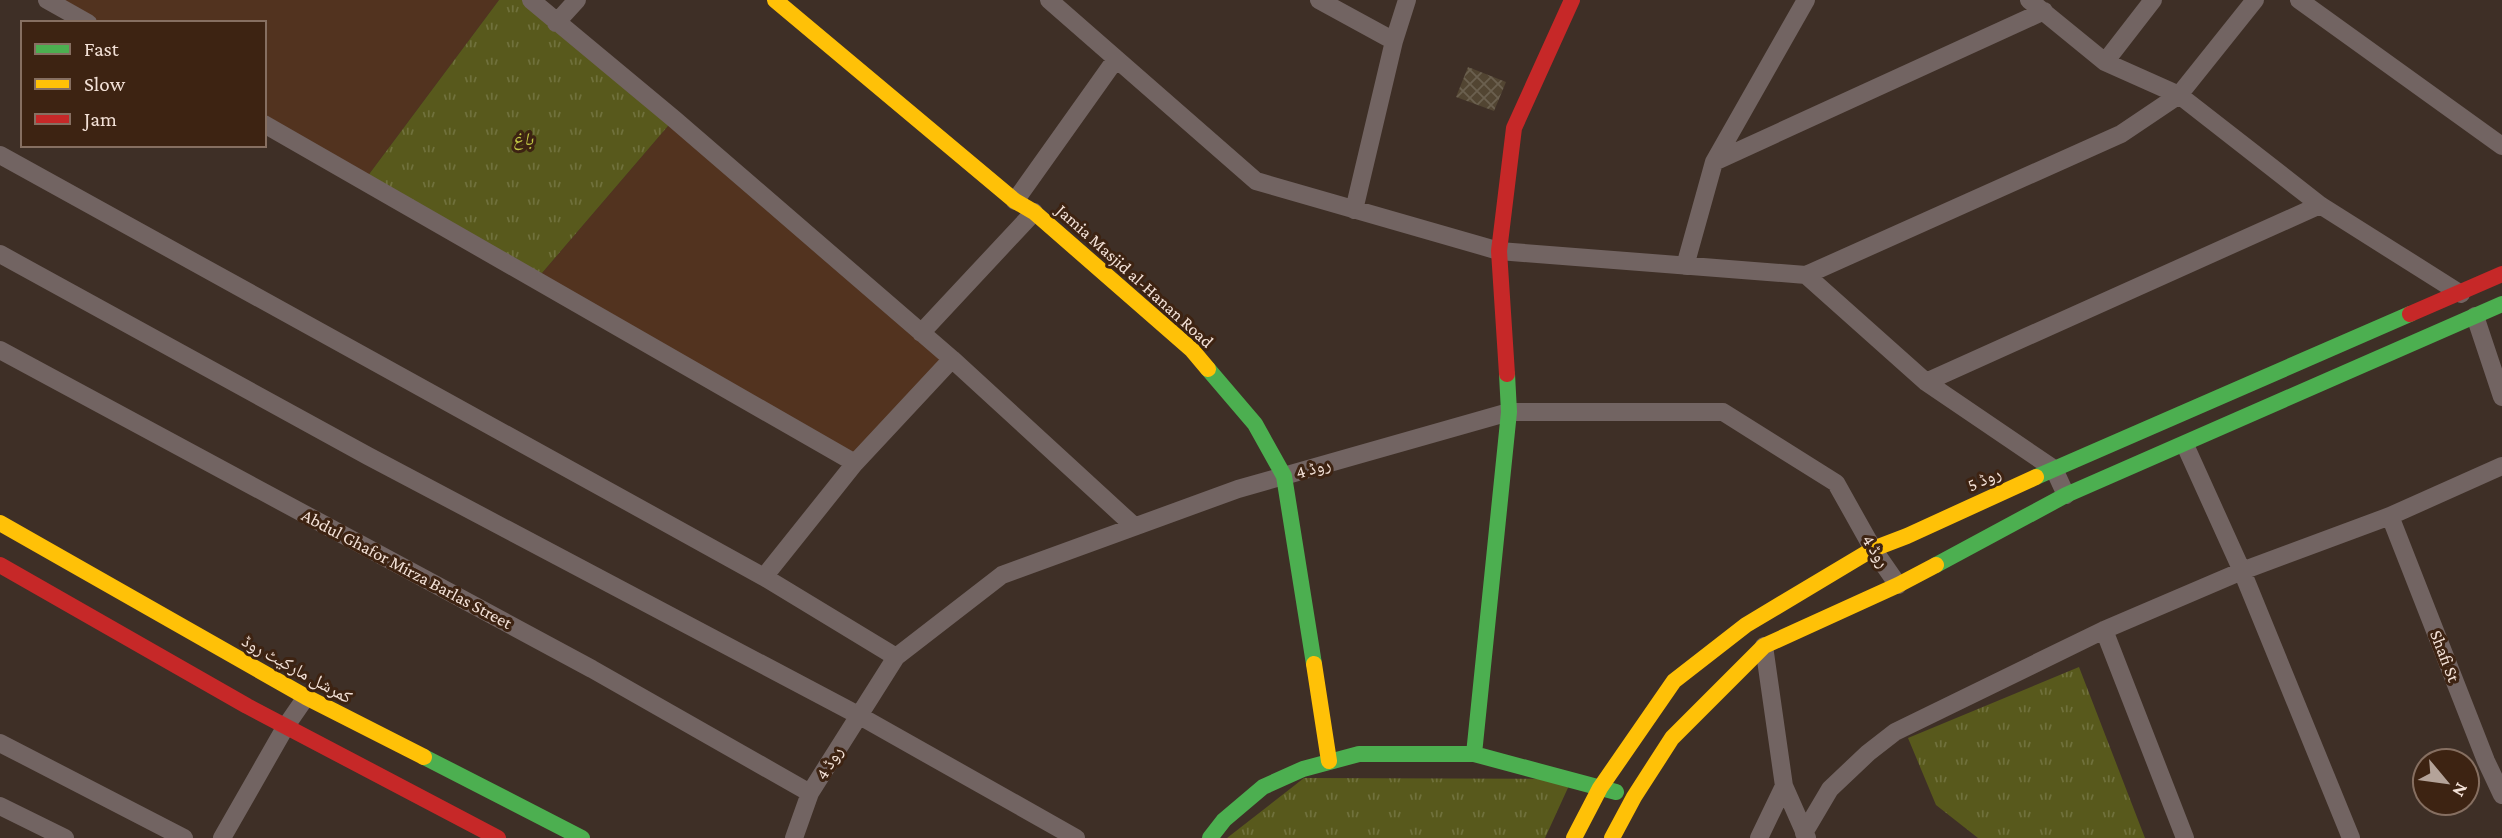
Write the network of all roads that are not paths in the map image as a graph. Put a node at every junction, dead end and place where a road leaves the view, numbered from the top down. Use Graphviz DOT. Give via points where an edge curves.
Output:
graph roads {
  1 [pos="531,0"];
  2 [pos="577,0"];
  3 [pos="775,0"];
  4 [pos="1049,0"];
  5 [pos="1319,0"];
  6 [pos="1407,0"];
  7 [pos="1572,0"];
  8 [pos="1806,0"];
  9 [pos="2029,0"];
  10 [pos="2153,0"];
  11 [pos="2255,0"];
  12 [pos="2299,0"];
  13 [pos="53,1"];
  14 [pos="2044,11"];
  15 [pos="85,21"];
  16 [pos="556,23"];
  17 [pos="1394,41"];
  18 [pos="1116,59"];
  19 [pos="2105,62"];
  20 [pos="2179,95"];
  21 [pos="266,125"];
  22 [pos="2502,146"];
  23 [pos="0,155"];
  24 [pos="1714,162"];
  25 [pos="1015,201"];
  26 [pos="2320,205"];
  27 [pos="1354,210"];
  28 [pos="1034,212"];
  29 [pos="1499,251"];
  30 [pos="0,254"];
  31 [pos="1685,266"];
  32 [pos="2502,274"];
  33 [pos="1807,275"];
  34 [pos="2461,294"];
  35 [pos="2502,304"];
  36 [pos="2475,316"];
  37 [pos="921,332"];
  38 [pos="0,350"];
  39 [pos="952,359"];
  40 [pos="1926,382"];
  41 [pos="2502,397"];
  42 [pos="1509,412"];
  43 [pos="2185,444"];
  44 [pos="855,463"];
  45 [pos="2502,466"];
  46 [pos="2054,468"];
  47 [pos="1284,477"];
  48 [pos="2066,495"];
  49 [pos="2390,516"];
  50 [pos="0,523"];
  51 [pos="1134,526"];
  52 [pos="1873,549"];
  53 [pos="0,565"];
  54 [pos="2242,571"];
  55 [pos="764,577"];
  56 [pos="1898,586"];
  57 [pos="2104,630"];
  58 [pos="1765,646"];
  59 [pos="896,657"];
  60 [pos="306,697"];
  61 [pos="858,715"];
  62 [pos="286,726"];
  63 [pos="0,743"];
  64 [pos="1474,754"];
  65 [pos="1329,761"];
  66 [pos="1784,786"];
  67 [pos="1600,788"];
  68 [pos="810,793"];
  69 [pos="2502,795"];
  70 [pos="1634,797"];
  71 [pos="0,806"];
  72 [pos="1806,836"];
  73 [pos="60,837"];
  74 [pos="184,838"];
  75 [pos="222,838"];
  76 [pos="498,838"];
  77 [pos="582,838"];
  78 [pos="794,838"];
  79 [pos="1076,838"];
  80 [pos="1210,838"];
  81 [pos="1574,838"];
  82 [pos="1612,838"];
  83 [pos="1759,838"];
  84 [pos="2185,838"];
  85 [pos="2351,838"];
  1 -- 16 [label="street"];
  2 -- 16 [label="street"];
  3 -- 25 [label="main road, Jamia Masjid al-Hanan Road"];
  4 -- 18 [label="street"];
  5 -- 17 [label="street"];
  6 -- 17 [label="street"];
  7 -- 29 [label="main road" via="1514,128"];
  8 -- 24 [label="street"];
  9 -- 14 [label="street"];
  10 -- 19 [label="street"];
  11 -- 20 [label="street"];
  12 -- 22 [label="street"];
  13 -- 15 [label="street"];
  14 -- 19 [label="street"];
  14 -- 24 [label="street"];
  16 -- 37 [label="street"];
  17 -- 27 [label="street"];
  18 -- 25 [label="street"];
  18 -- 27 [label="street" via="1256,181"];
  19 -- 20 [label="street"];
  20 -- 26 [label="street"];
  20 -- 33 [label="street" via="2121,134"];
  21 -- 44 [label="street"];
  23 -- 55 [label="street"];
  24 -- 31 [label="street"];
  25 -- 28 [label="main road, Jamia Masjid al-Hanan Road"];
  26 -- 34 [label="street"];
  26 -- 40 [label="street"];
  27 -- 29 [label="street"];
  28 -- 37 [label="street"];
  28 -- 47 [label="main road, Jamia Masjid al-Hanan Road" via="1192,350 1255,424"];
  29 -- 31 [label="street"];
  29 -- 42 [label="main road"];
  30 -- 61 [label="street" via="368,456"];
  31 -- 33 [label="street"];
  32 -- 34 [label="main road, روڈ 5"];
  33 -- 40 [label="street"];
  34 -- 46 [label="main road, روڈ 5"];
  35 -- 36 [label="main road"];
  36 -- 41 [label="street"];
  36 -- 43 [label="main road"];
  37 -- 39 [label="street"];
  38 -- 68 [label="street, Abdul Ghafor Mirza Barlas Street" via="592,669"];
  39 -- 44 [label="street"];
  39 -- 51 [label="street"];
  40 -- 46 [label="street"];
  42 -- 47 [label="street, روڈ 4"];
  42 -- 52 [label="street, روڈ 4" via="1723,412 1836,483"];
  42 -- 64 [label="main road"];
  43 -- 48 [label="main road"];
  43 -- 54 [label="street"];
  44 -- 55 [label="street"];
  45 -- 49 [label="street"];
  46 -- 48 [label="street"];
  46 -- 52 [label="main road, روڈ 5"];
  47 -- 51 [label="street, روڈ 4"];
  47 -- 65 [label="main road, Jamia Masjid al-Hanan Road"];
  48 -- 56 [label="main road"];
  49 -- 54 [label="street"];
  49 -- 69 [label="street, Shafi St"];
  50 -- 60 [label="main road, کمرشل مارکیٹ روڈ"];
  51 -- 59 [label="street, روڈ 4" via="1002,575"];
  52 -- 56 [label="street, روڈ 4"];
  52 -- 67 [label="main road, روڈ 5" via="1746,625 1674,681"];
  53 -- 62 [label="main road"];
  54 -- 57 [label="street"];
  54 -- 85 [label="street"];
  55 -- 59 [label="street"];
  56 -- 58 [label="main road"];
  57 -- 72 [label="street" via="1895,732 1830,789"];
  57 -- 84 [label="street"];
  58 -- 66 [label="street"];
  58 -- 70 [label="main road" via="1672,738"];
  59 -- 61 [label="street, روڈ 4"];
  60 -- 62 [label="street"];
  60 -- 77 [label="main road, کمرشل مارکیٹ روڈ"];
  61 -- 68 [label="street, روڈ 4"];
  61 -- 79 [label="street"];
  62 -- 75 [label="street"];
  62 -- 76 [label="main road"];
  63 -- 74 [label="street"];
  64 -- 65 [label="main road" via="1359,754"];
  64 -- 67 [label="main road"];
  65 -- 80 [label="main road" via="1263,787"];
  66 -- 72 [label="street"];
  66 -- 83 [label="street"];
  67 -- 70 [label="main road"];
  67 -- 81 [label="main road, روڈ 5"];
  68 -- 78 [label="street, روڈ 4"];
  70 -- 82 [label="main road"];
  71 -- 73 [label="street"];
}
